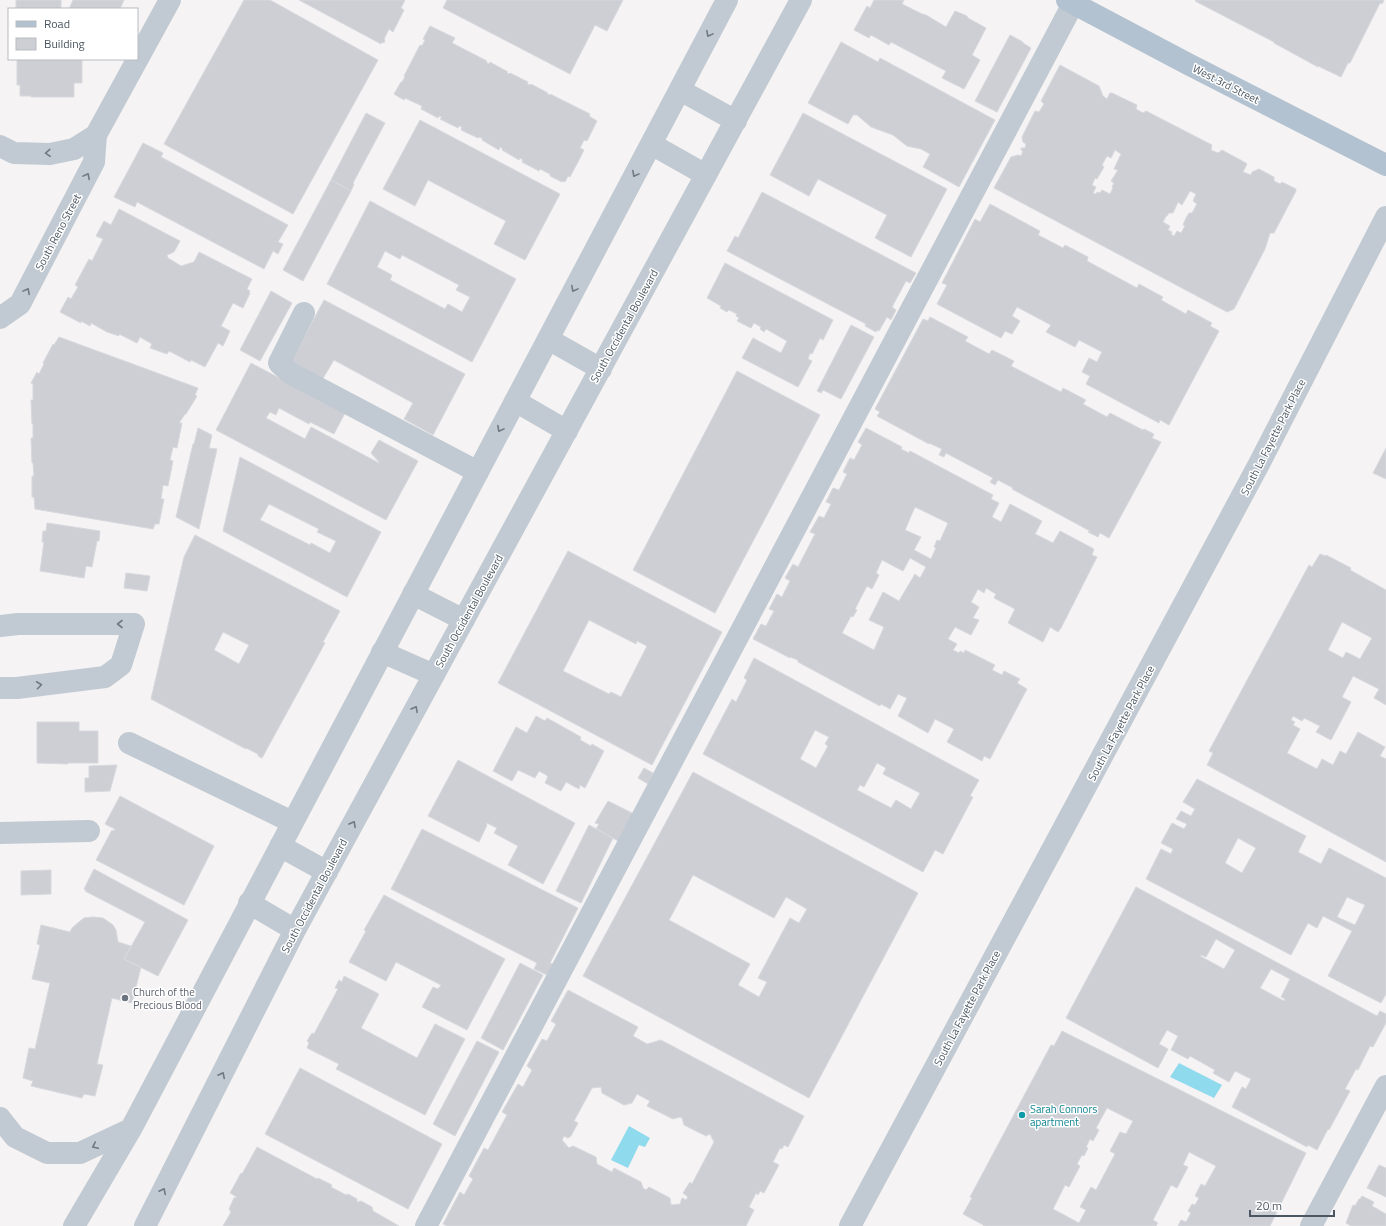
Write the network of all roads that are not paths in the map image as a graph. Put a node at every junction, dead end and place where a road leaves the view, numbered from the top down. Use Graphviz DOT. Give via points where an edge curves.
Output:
graph roads {
  1 [pos="170,0"];
  2 [pos="727,0"];
  3 [pos="802,0"];
  4 [pos="1072,1"];
  5 [pos="138,58"];
  6 [pos="137,60"];
  7 [pos="680,90"];
  8 [pos="736,121"];
  9 [pos="96,135"];
  10 [pos="651,144"];
  11 [pos="0,146"];
  12 [pos="1386,166"];
  13 [pos="706,176"];
  14 [pos="1386,217"];
  15 [pos="304,313"];
  16 [pos="0,318"];
  17 [pos="548,339"];
  18 [pos="600,369"];
  19 [pos="515,401"];
  20 [pos="567,431"];
  21 [pos="478,472"];
  22 [pos="413,594"];
  23 [pos="464,620"];
  24 [pos="0,626"];
  25 [pos="382,652"];
  26 [pos="434,675"];
  27 [pos="0,688"];
  28 [pos="129,743"];
  29 [pos="292,822"];
  30 [pos="89,831"];
  31 [pos="0,833"];
  32 [pos="280,846"];
  33 [pos="327,872"];
  34 [pos="250,903"];
  35 [pos="295,930"];
  36 [pos="1386,1086"];
  37 [pos="0,1118"];
  38 [pos="131,1129"];
  39 [pos="74,1226"];
  40 [pos="145,1226"];
  41 [pos="426,1226"];
  42 [pos="850,1226"];
  43 [pos="1311,1226"];
  1 -- 5 [label="street, South Reno Street"];
  2 -- 7 [label="street, one-way"];
  3 -- 8 [label="street, South Occidental Boulevard"];
  4 -- 12 [label="main road, West 3rd Street" via="1195,68"];
  4 -- 41 [label="street"];
  6 -- 9 [label="street, South Reno Street"];
  7 -- 8 [label="street"];
  7 -- 10 [label="street"];
  8 -- 13 [label="street, South Occidental Boulevard"];
  9 -- 11 [label="street, South Reno Street, one-way" via="74,149 50,154 14,153"];
  16 -- 9 [label="street, South Reno Street, one-way" via="20,304 94,162"];
  10 -- 13 [label="street"];
  10 -- 17 [label="street, one-way"];
  13 -- 18 [label="street, South Occidental Boulevard"];
  14 -- 42 [label="street, South La Fayette Park Place" via="1259,464"];
  15 -- 21 [label="street" via="279,363 290,373"];
  17 -- 18 [label="street"];
  17 -- 19 [label="street"];
  18 -- 20 [label="street, South Occidental Boulevard"];
  19 -- 20 [label="street"];
  19 -- 21 [label="street, one-way"];
  20 -- 23 [label="street, South Occidental Boulevard"];
  21 -- 22 [label="street"];
  22 -- 23 [label="street"];
  22 -- 25 [label="street"];
  23 -- 26 [label="street, South Occidental Boulevard"];
  27 -- 24 [label="street, one-way" via="105,677 121,665 134,624"];
  25 -- 26 [label="street"];
  25 -- 29 [label="street"];
  33 -- 26 [label="street, South Occidental Boulevard, one-way"];
  28 -- 29 [label="street"];
  29 -- 32 [label="street"];
  30 -- 31 [label="street"];
  32 -- 33 [label="street"];
  32 -- 34 [label="street"];
  33 -- 35 [label="street, South Occidental Boulevard"];
  34 -- 35 [label="street"];
  34 -- 38 [label="street"];
  40 -- 35 [label="street, South Occidental Boulevard, one-way"];
  36 -- 43 [label="street"];
  38 -- 37 [label="street, one-way" via="80,1153 47,1152 15,1137"];
  38 -- 39 [label="street"];
}
